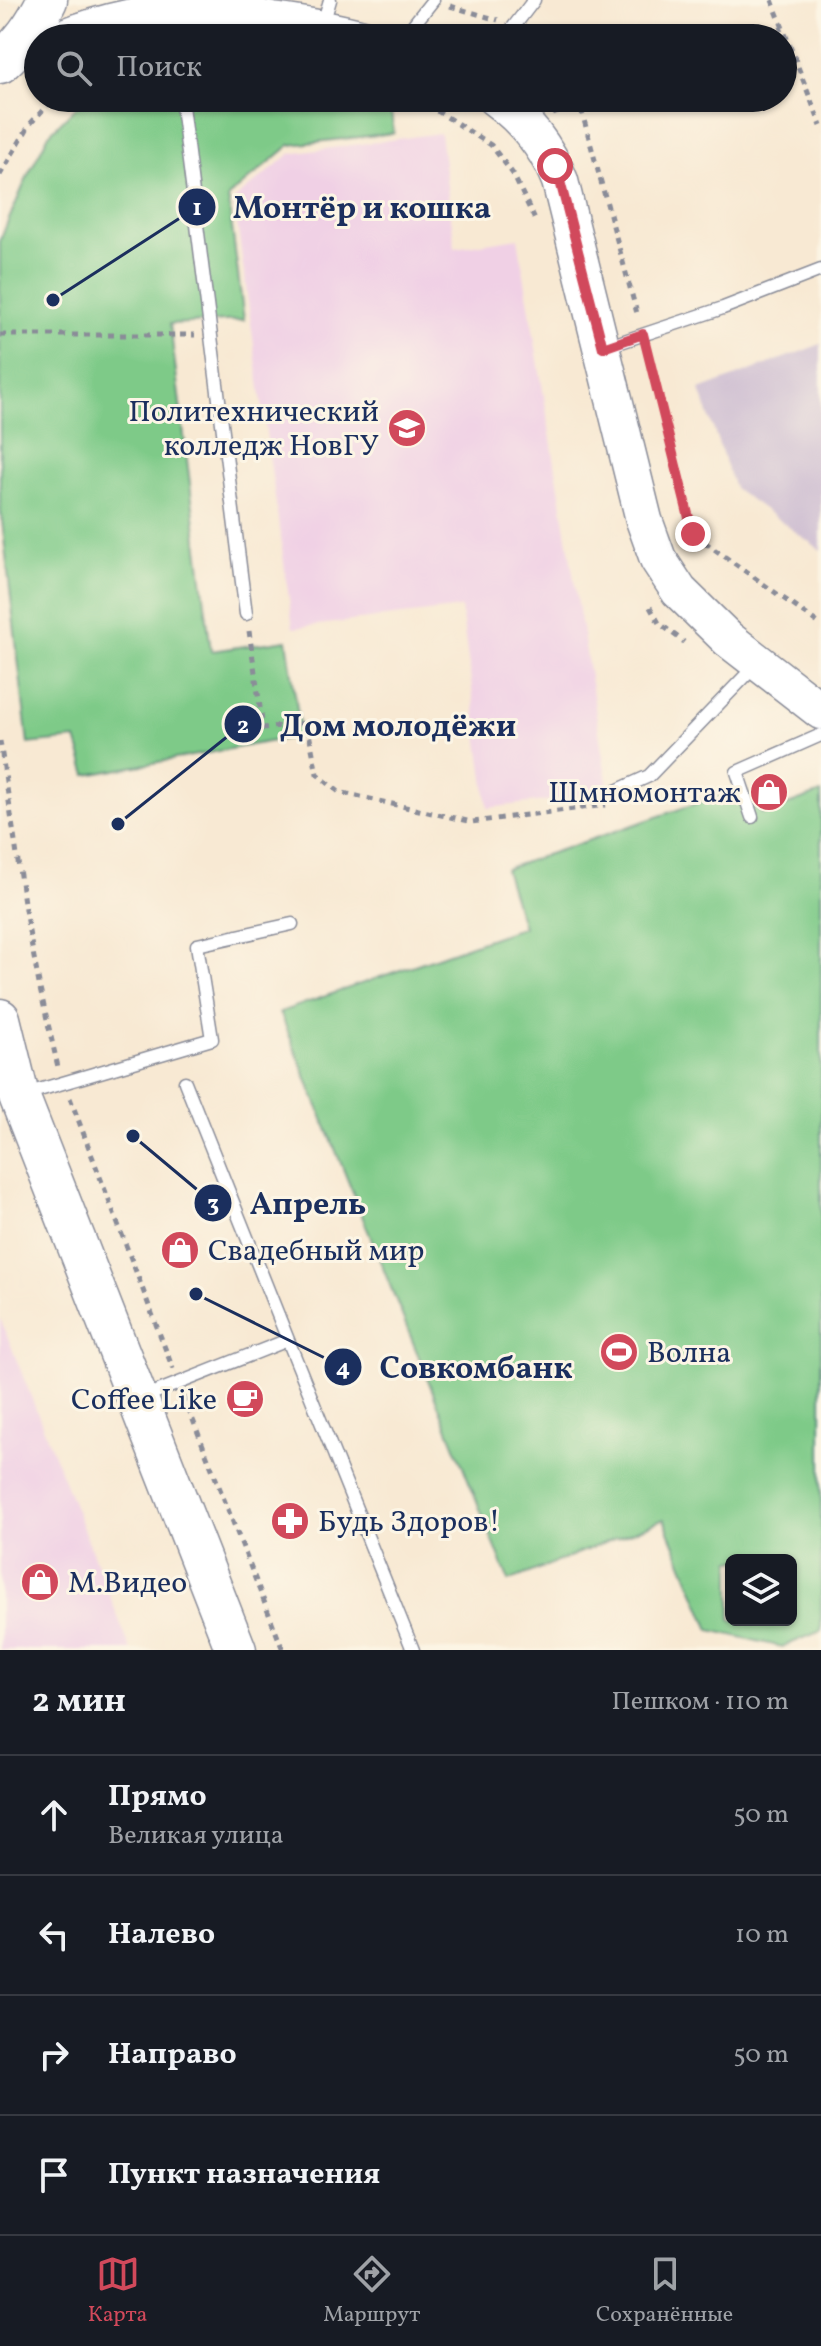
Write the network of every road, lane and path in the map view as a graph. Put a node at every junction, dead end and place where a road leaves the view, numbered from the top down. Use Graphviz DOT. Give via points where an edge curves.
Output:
graph roads {
  1 [pos="47,0"];
  2 [pos="433,0"];
  3 [pos="534,0"];
  4 [pos="772,0"];
  5 [pos="326,14"];
  6 [pos="190,15"];
  7 [pos="35,24"];
  8 [pos="99,24"];
  9 [pos="414,24"];
  10 [pos="514,24"];
  11 [pos="781,24"];
  12 [pos="797,64"];
  13 [pos="41,112"];
  14 [pos="183,112"];
  15 [pos="439,112"];
  16 [pos="512,112"];
  17 [pos="554,112"];
  18 [pos="582,112"];
  19 [pos="527,125"];
  20 [pos="821,126"];
  21 [pos="491,145"];
  22 [pos="0,175"];
  23 [pos="821,270"];
  24 [pos="643,334"];
  25 [pos="0,335"];
  26 [pos="210,335"];
  27 [pos="603,348"];
  28 [pos="246,614"];
  29 [pos="821,625"];
  30 [pos="758,663"];
  31 [pos="821,711"];
  32 [pos="821,735"];
  33 [pos="0,741"];
  34 [pos="616,791"];
  35 [pos="752,817"];
  36 [pos="292,924"];
  37 [pos="0,1019"];
  38 [pos="185,1082"];
  39 [pos="64,1083"];
  40 [pos="19,1096"];
  41 [pos="288,1340"];
  42 [pos="178,1383"];
  43 [pos="138,1400"];
  44 [pos="236,1650"];
  45 [pos="283,1650"];
  46 [pos="413,1650"];
  1 -- 7 [label="main road"];
  2 -- 9 [label="lane"];
  2 -- 10 [label="path"];
  3 -- 10 [label="lane"];
  4 -- 11 [label="path"];
  5 -- 6 [label="main road"];
  6 -- 8 [label="main road"];
  12 -- 20 [label="path"];
  13 -- 22 [label="path"];
  14 -- 26 [label="lane"];
  15 -- 21 [label="path"];
  16 -- 19 [label="main road"];
  17 -- 19 [label="path"];
  18 -- 24 [label="path"];
  19 -- 27 [label="main road" via="560,181"];
  23 -- 24 [label="lane"];
  24 -- 27 [label="lane"];
  24 -- 29 [label="path" via="693,534"];
  25 -- 26 [label="path"];
  26 -- 28 [label="lane"];
  27 -- 30 [label="main road" via="658,559 679,591"];
  28 -- 34 [label="path" via="263,728 307,723 317,774 339,792 472,822 609,805"];
  30 -- 31 [label="main road"];
  30 -- 34 [label="lane" via="649,776"];
  32 -- 35 [label="lane" via="737,772"];
  33 -- 39 [label="path" via="32,945"];
  36 -- 39 [label="lane" via="197,945 212,1039"];
  37 -- 40 [label="main road"];
  38 -- 41 [label="lane"];
  39 -- 40 [label="lane"];
  39 -- 42 [label="path"];
  40 -- 43 [label="main road"];
  41 -- 42 [label="lane"];
  41 -- 46 [label="lane"];
  42 -- 43 [label="lane"];
  42 -- 45 [label="path"];
  43 -- 44 [label="main road"];
}
